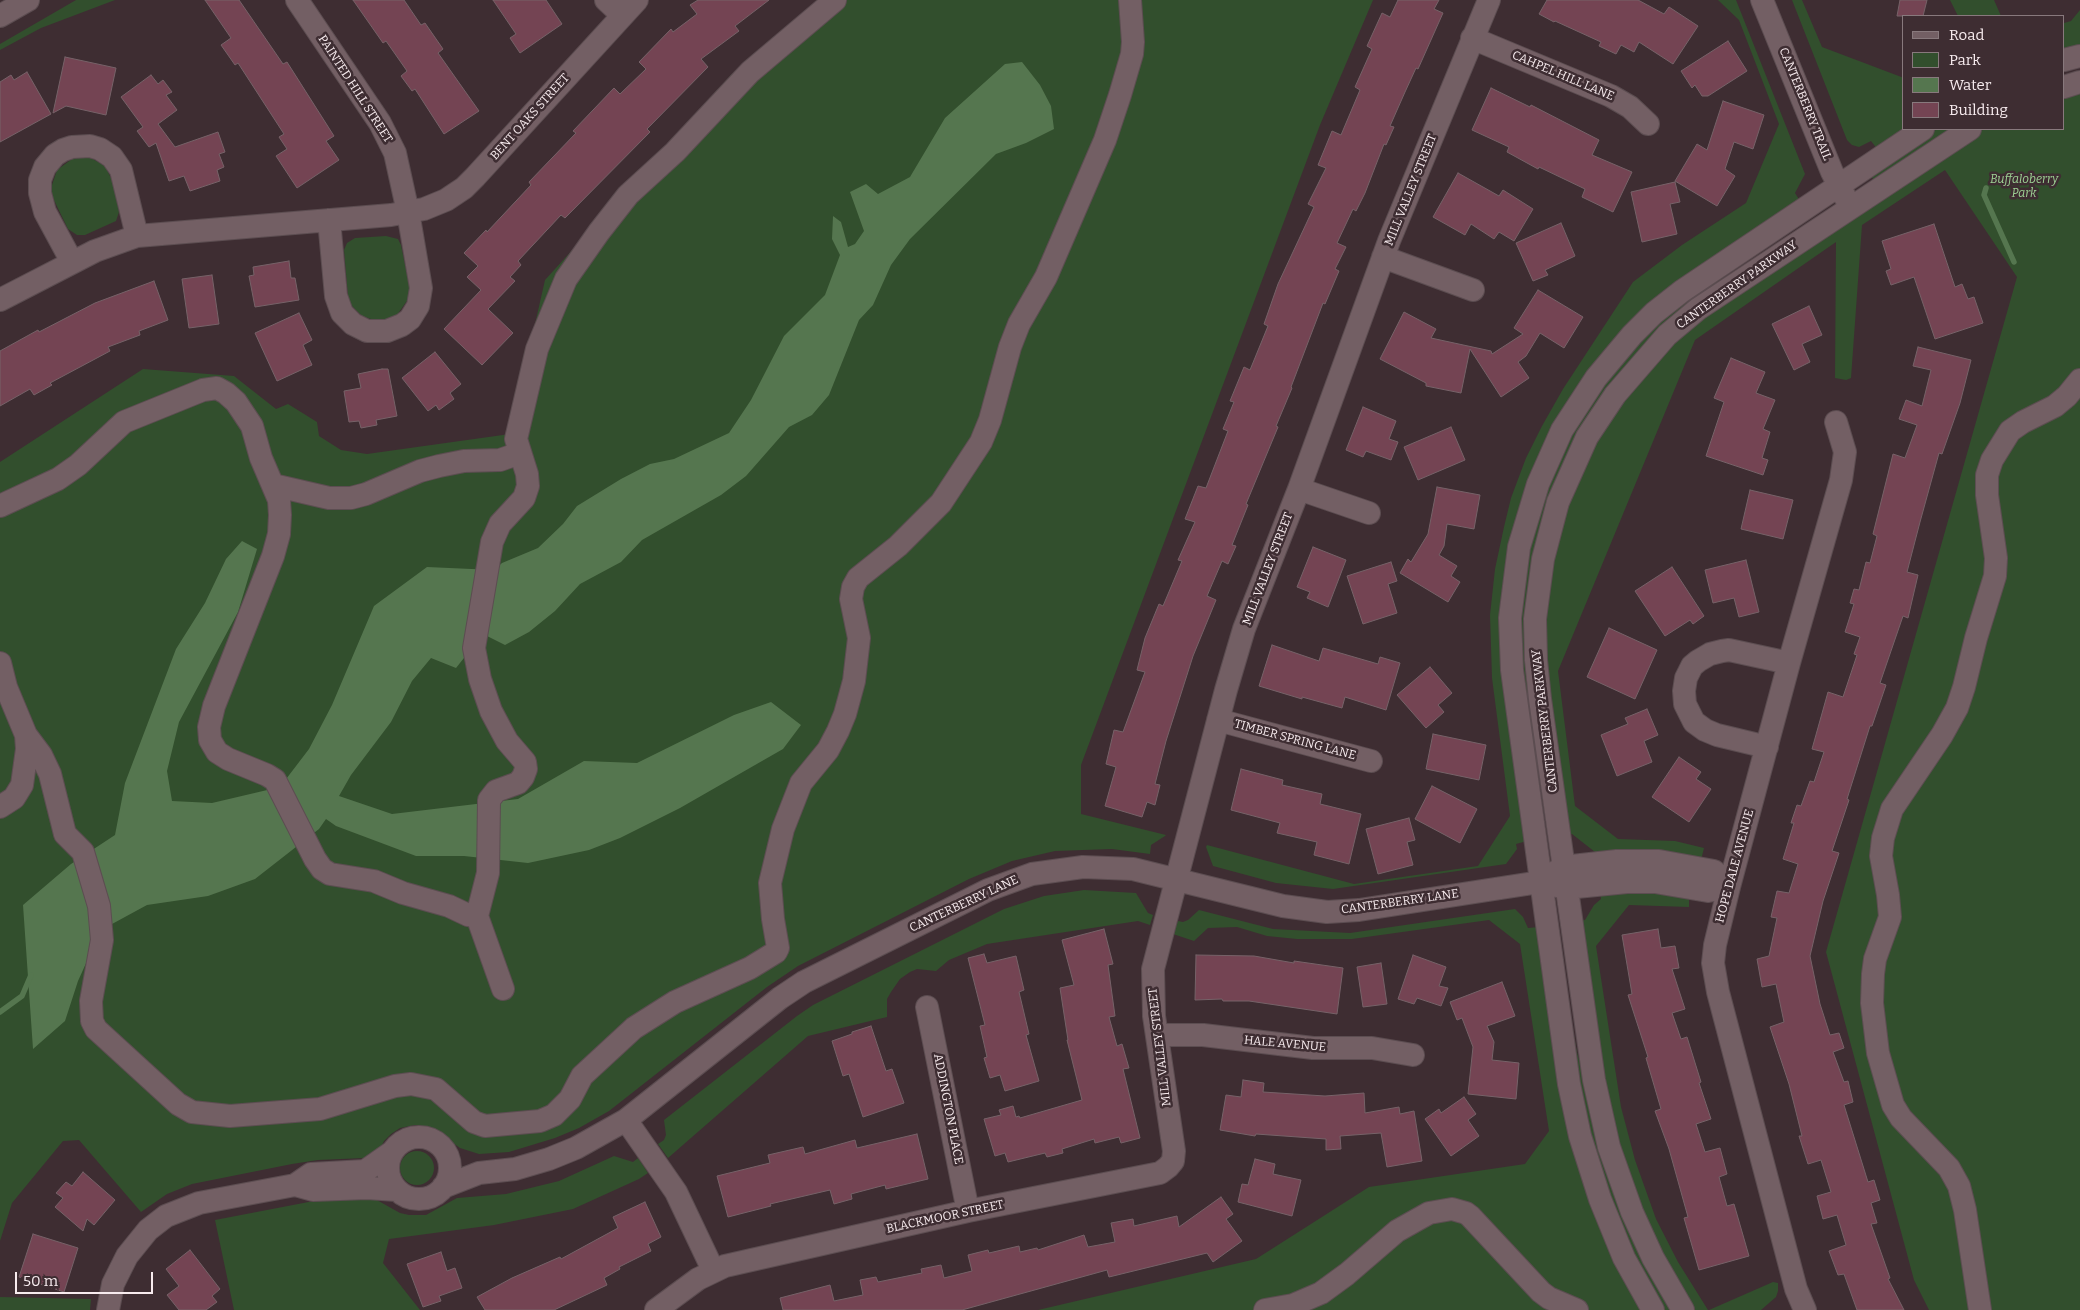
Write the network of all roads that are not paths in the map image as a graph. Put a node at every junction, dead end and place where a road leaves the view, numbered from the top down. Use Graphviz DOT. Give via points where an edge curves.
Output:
graph roads {
  1 [pos="28,0"];
  2 [pos="297,0"];
  3 [pos="606,0"];
  4 [pos="835,0"];
  5 [pos="1130,0"];
  6 [pos="1489,0"];
  7 [pos="1762,0"];
  8 [pos="629,8"];
  9 [pos="0,16"];
  10 [pos="1472,38"];
  11 [pos="2080,56"];
  12 [pos="2065,60"];
  13 [pos="2080,82"];
  14 [pos="2065,87"];
  15 [pos="1648,124"];
  16 [pos="1922,130"];
  17 [pos="1968,130"];
  18 [pos="1838,185"];
  19 [pos="1851,207"];
  20 [pos="408,212"];
  21 [pos="329,220"];
  22 [pos="137,236"];
  23 [pos="1384,257"];
  24 [pos="72,262"];
  25 [pos="1473,290"];
  26 [pos="0,300"];
  27 [pos="2080,380"];
  28 [pos="1836,422"];
  29 [pos="520,454"];
  30 [pos="273,485"];
  31 [pos="1299,489"];
  32 [pos="0,506"];
  33 [pos="1369,513"];
  34 [pos="0,663"];
  35 [pos="1789,663"];
  36 [pos="1218,720"];
  37 [pos="26,735"];
  38 [pos="1766,747"];
  39 [pos="1371,761"];
  40 [pos="0,807"];
  41 [pos="1565,877"];
  42 [pos="1176,879"];
  43 [pos="1540,882"];
  44 [pos="1729,887"];
  45 [pos="477,916"];
  46 [pos="503,989"];
  47 [pos="927,1007"];
  48 [pos="1156,1035"];
  49 [pos="1413,1055"];
  50 [pos="626,1120"];
  51 [pos="443,1149"];
  52 [pos="392,1152"];
  53 [pos="1173,1160"];
  54 [pos="479,1174"];
  55 [pos="295,1185"];
  56 [pos="443,1187"];
  57 [pos="397,1190"];
  58 [pos="968,1211"];
  59 [pos="713,1270"];
  60 [pos="108,1310"];
  61 [pos="656,1310"];
  62 [pos="1265,1310"];
  63 [pos="1577,1310"];
  64 [pos="1653,1310"];
  65 [pos="1683,1310"];
  66 [pos="1805,1310"];
  67 [pos="1980,1310"];
  1 -- 9 [label="street"];
  2 -- 20 [label="street, PAINTED HILL STREET" via="387,136"];
  3 -- 8 [label="street"];
  4 -- 29 [label="street" via="750,72 676,152 628,195 584,253 566,280 537,349 516,439"];
  5 -- 37 [label="street" via="1132,54 1105,140 1046,277 1019,324 981,442 941,503 852,587 851,599 859,638 854,681 838,732 801,783 783,829 770,883 776,952 750,968 675,1002 634,1028 582,1076 570,1099 554,1115 540,1121 485,1126 474,1122 436,1089 410,1084 320,1109 230,1116 192,1112 178,1104 96,1029 91,1001 102,940 99,906 83,852 64,834 50,774"];
  6 -- 10 [label="street, MILL VALLEY STREET"];
  7 -- 18 [label="street, CANTERBERRY TRAIL"];
  8 -- 20 [label="street, BENT OAKS STREET" via="464,188 434,206"];
  10 -- 15 [label="street, CAHPEL HILL LANE" via="1611,96 1630,107"];
  10 -- 23 [label="street, MILL VALLEY STREET"];
  11 -- 12 [label="street"];
  13 -- 14 [label="street"];
  16 -- 18 [label="street, CANTERBERRY PARKWAY"];
  17 -- 19 [label="street, CANTERBERRY PARKWAY"];
  18 -- 19 [label="street, CANTERBERRY TRAIL"];
  18 -- 43 [label="street, CANTERBERRY PARKWAY" via="1682,290 1645,321 1587,390 1562,430 1544,468 1519,547 1510,618 1515,703"];
  19 -- 41 [label="street, CANTERBERRY PARKWAY" via="1698,309 1667,335 1614,395 1571,469 1542,559 1535,619 1540,699"];
  20 -- 21 [label="street, BENT OAKS STREET"];
  20 -- 21 [label="street" via="421,294 410,319 386,331 360,328 339,308"];
  21 -- 22 [label="street, BENT OAKS STREET"];
  22 -- 24 [label="street, BENT OAKS STREET"];
  22 -- 24 [label="street" via="121,170 112,157 90,146 63,150 45,167 40,193 45,212"];
  23 -- 25 [label="street"];
  23 -- 31 [label="street, MILL VALLEY STREET"];
  24 -- 26 [label="street, BENT OAKS STREET"];
  27 -- 67 [label="street" via="2055,406 2010,431 1992,460 1987,475 1987,495 1996,558 1995,576 1964,687 1942,735 1892,809 1882,838 1881,856 1890,917 1873,974 1872,1003 1878,1053 1897,1113 1949,1168 1959,1186"];
  28 -- 35 [label="street, HOPE DALE AVENUE" via="1845,452 1841,480"];
  29 -- 30 [label="street" via="500,460 439,466 351,498 330,498"];
  29 -- 45 [label="street" via="528,474 528,486 524,498 495,533 474,648 490,711 507,741 525,762 526,770 518,783 496,791 489,800 488,873"];
  30 -- 32 [label="street" via="252,426 236,402 217,388 185,396 124,422 58,479"];
  30 -- 45 [label="street" via="279,500 279,534 262,587 214,706 209,727 210,740 217,752 243,767 267,775 277,783 307,845 322,868 330,874 374,881"];
  31 -- 33 [label="street"];
  31 -- 36 [label="street, MILL VALLEY STREET" via="1244,629"];
  34 -- 37 [label="street" via="6,687"];
  35 -- 38 [label="street, HOPE DALE AVENUE"];
  35 -- 38 [label="street" via="1722,651 1704,657 1692,666 1685,683 1685,704 1694,722 1717,735"];
  36 -- 39 [label="street, TIMBER SPRING LANE"];
  36 -- 42 [label="street, MILL VALLEY STREET"];
  37 -- 40 [label="street" via="28,749 22,785 14,798"];
  38 -- 44 [label="street, HOPE DALE AVENUE"];
  41 -- 43 [label="street, CANTERBERRY LANE"];
  41 -- 44 [label="street, CANTERBERRY LANE" via="1663,883 1708,891"];
  41 -- 65 [label="street, CANTERBERRY PARKWAY" via="1594,1080 1609,1147 1643,1237"];
  42 -- 43 [label="street, CANTERBERRY LANE" via="1290,908 1327,912"];
  42 -- 48 [label="street, MILL VALLEY STREET" via="1153,969"];
  42 -- 50 [label="street, CANTERBERRY LANE" via="1141,870 1097,866 1048,870 1005,883 804,982"];
  43 -- 64 [label="street, CANTERBERRY PARKWAY" via="1569,1084 1580,1136 1613,1231"];
  44 -- 66 [label="street, HOPE DALE AVENUE" via="1715,945 1715,980 1796,1289"];
  45 -- 46 [label="street"];
  47 -- 58 [label="street, ADDINGTON PLACE"];
  48 -- 49 [label="street, HALE AVENUE" via="1203,1035 1300,1048 1372,1048"];
  48 -- 53 [label="street, MILL VALLEY STREET"];
  50 -- 54 [label="street, CANTERBERRY LANE" via="562,1154 516,1168"];
  50 -- 59 [label="street" via="676,1192"];
  51 -- 52 [label="street, CANTERBERRY LANE" via="427,1138 417,1137 398,1144"];
  51 -- 54 [label="street, CANTERBERRY LANE"];
  51 -- 56 [label="street" via="450,1168"];
  52 -- 55 [label="street, CANTERBERRY LANE" via="366,1171 311,1174"];
  52 -- 57 [label="street" via="388,1172"];
  53 -- 58 [label="street, BLACKMOOR STREET" via="1160,1173"];
  54 -- 56 [label="street, CANTERBERRY LANE"];
  55 -- 57 [label="street, CANTERBERRY LANE" via="313,1190"];
  55 -- 60 [label="street, CANTERBERRY LANE" via="199,1202 166,1216 144,1234 127,1256 113,1284"];
  56 -- 57 [label="street, CANTERBERRY LANE" via="426,1198 411,1198"];
  58 -- 59 [label="street, BLACKMOOR STREET"];
  59 -- 61 [label="street, BLACKMOOR STREET"];
  62 -- 63 [label="street" via="1293,1305 1321,1294 1397,1230 1429,1213 1452,1209 1466,1212 1541,1292"];
}
